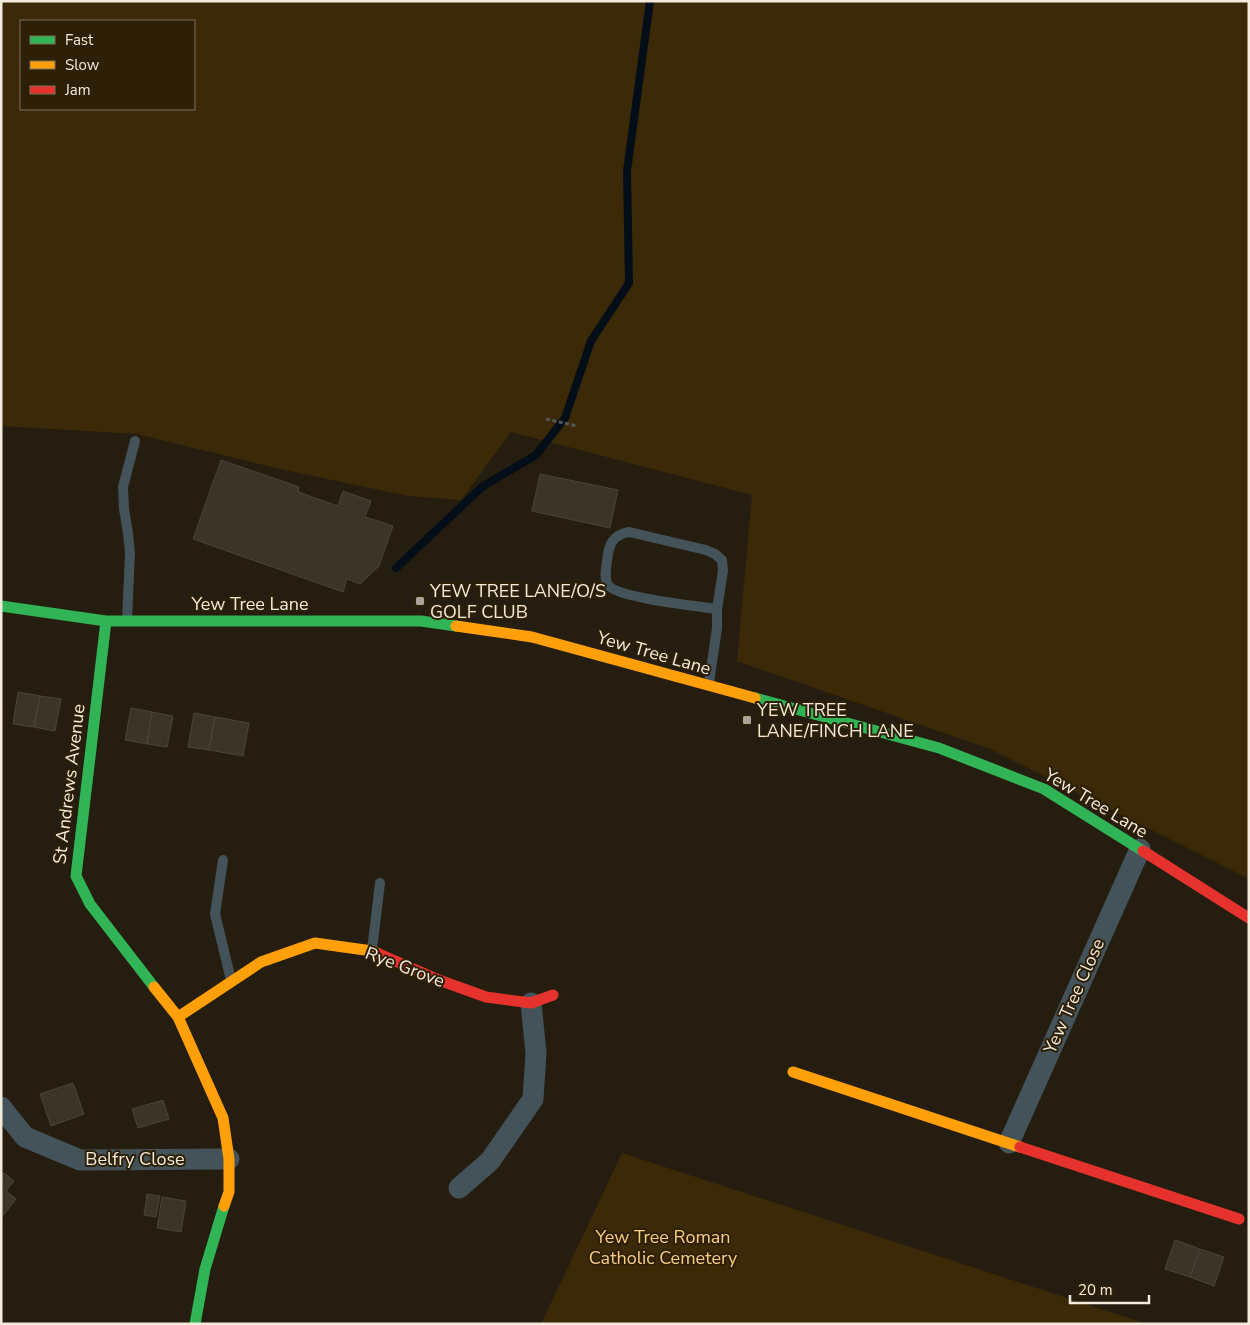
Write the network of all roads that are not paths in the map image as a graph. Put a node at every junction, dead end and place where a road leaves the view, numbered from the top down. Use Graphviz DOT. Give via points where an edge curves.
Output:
graph roads {
  1 [pos="135,441"];
  2 [pos="1,606"];
  3 [pos="716,609"];
  4 [pos="106,621"];
  5 [pos="127,621"];
  6 [pos="708,686"];
  7 [pos="1140,849"];
  8 [pos="223,860"];
  9 [pos="380,883"];
  10 [pos="1249,918"];
  11 [pos="372,951"];
  12 [pos="232,981"];
  13 [pos="553,995"];
  14 [pos="531,1003"];
  15 [pos="178,1017"];
  16 [pos="793,1072"];
  17 [pos="1,1107"];
  18 [pos="1009,1143"];
  19 [pos="228,1159"];
  20 [pos="459,1188"];
  21 [pos="1239,1219"];
  22 [pos="195,1324"];
  1 -- 5 [label="lane" via="123,487 130,553"];
  2 -- 4 [label="street, Yew Tree Lane"];
  3 -- 3 [label="lane" via="723,571 722,560 715,554 629,532 614,538 609,548 606,576 612,588 630,595"];
  3 -- 6 [label="lane" via="717,628"];
  4 -- 5 [label="street, Yew Tree Lane"];
  4 -- 15 [label="street, St Andrews Avenue" via="76,876 90,904"];
  5 -- 6 [label="street, Yew Tree Lane" via="421,621 532,637"];
  6 -- 7 [label="street, Yew Tree Lane" via="939,748 1044,789"];
  7 -- 10 [label="street, Yew Tree Lane"];
  7 -- 18 [label="street, Yew Tree Close"];
  8 -- 12 [label="lane" via="215,914"];
  9 -- 11 [label="lane"];
  11 -- 12 [label="street, Rye Grove" via="314,942 260,962"];
  11 -- 14 [label="street, Rye Grove" via="486,997"];
  12 -- 15 [label="street, Rye Grove"];
  13 -- 14 [label="street, Rye Grove"];
  14 -- 20 [label="street" via="536,1053 533,1099 490,1161"];
  15 -- 19 [label="street, St Andrews Avenue" via="223,1118"];
  16 -- 18 [label="street"];
  17 -- 19 [label="street, Belfry Close" via="25,1137 80,1160"];
  18 -- 21 [label="street"];
  19 -- 22 [label="street, St Andrews Avenue" via="229,1192 206,1269"];
}
